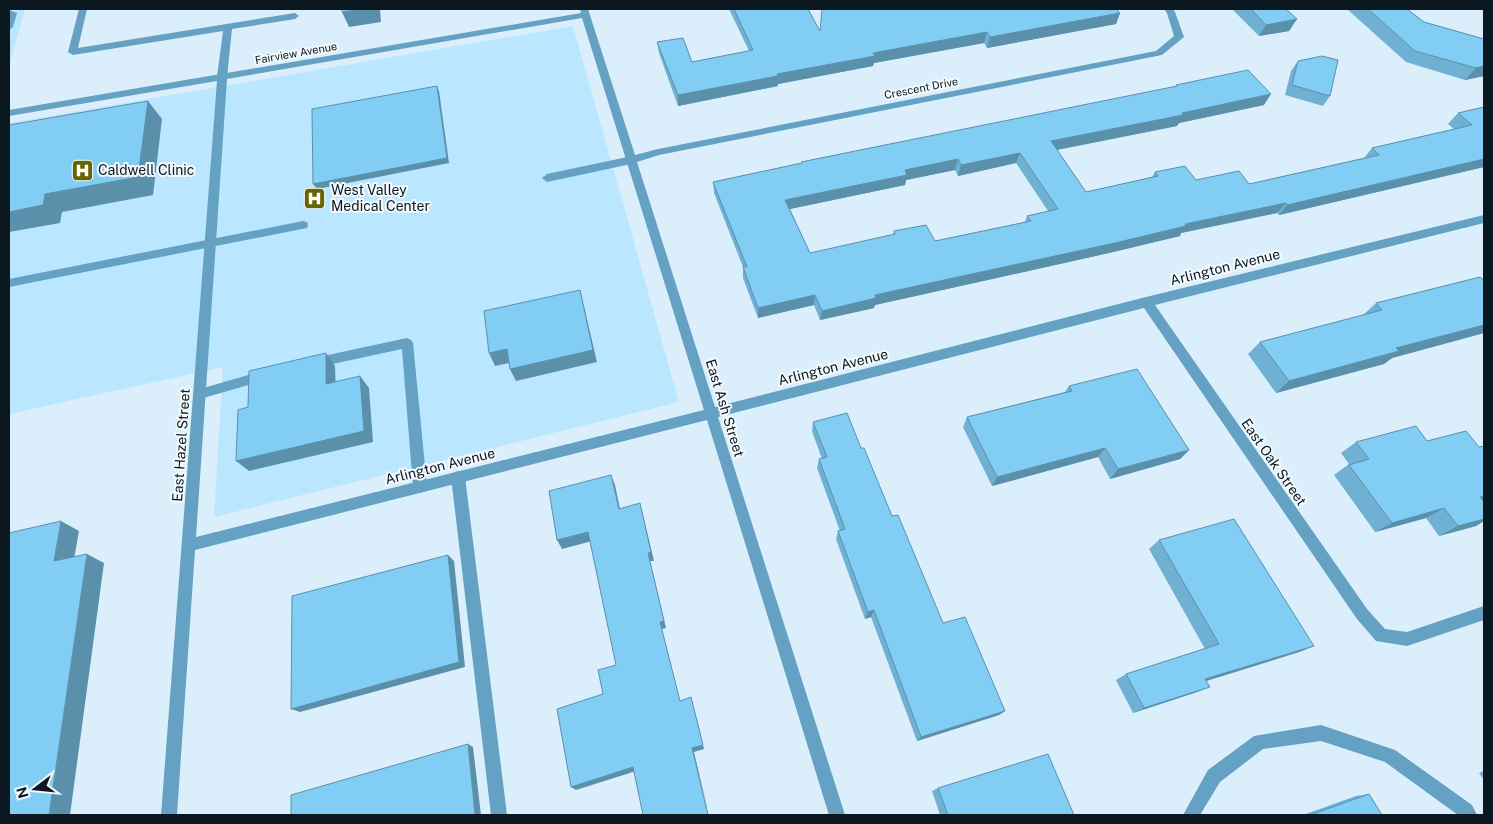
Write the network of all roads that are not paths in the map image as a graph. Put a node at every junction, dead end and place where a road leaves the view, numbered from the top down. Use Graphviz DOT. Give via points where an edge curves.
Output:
graph roads {
  1 [pos="83,9"];
  2 [pos="1168,9"];
  3 [pos="585,12"];
  4 [pos="9,13"];
  5 [pos="295,16"];
  6 [pos="9,27"];
  7 [pos="228,27"];
  8 [pos="222,77"];
  9 [pos="9,113"];
  10 [pos="632,160"];
  11 [pos="547,178"];
  12 [pos="1484,219"];
  13 [pos="303,226"];
  14 [pos="211,243"];
  15 [pos="9,283"];
  16 [pos="1146,302"];
  17 [pos="303,366"];
  18 [pos="274,372"];
  19 [pos="200,394"];
  20 [pos="710,413"];
  21 [pos="458,477"];
  22 [pos="420,487"];
  23 [pos="189,544"];
  24 [pos="1484,613"];
  25 [pos="170,815"];
  26 [pos="499,815"];
  27 [pos="837,815"];
  28 [pos="1191,815"];
  29 [pos="1469,815"];
  1 -- 7 [label="street" via="73,52"];
  2 -- 10 [label="street, Crescent Drive" via="1179,37 1159,53 668,150"];
  3 -- 8 [label="street, Fairview Avenue"];
  3 -- 10 [label="street, East Ash Street"];
  4 -- 6 [label="street" via="13,13"];
  5 -- 7 [label="street"];
  7 -- 8 [label="street, East Hazel Street"];
  8 -- 9 [label="street, Fairview Avenue"];
  8 -- 14 [label="street, East Hazel Street"];
  10 -- 11 [label="street"];
  10 -- 20 [label="street, East Ash Street"];
  12 -- 16 [label="street, Arlington Avenue"];
  13 -- 14 [label="street"];
  14 -- 15 [label="street"];
  14 -- 19 [label="street, East Hazel Street"];
  16 -- 20 [label="street, Arlington Avenue"];
  16 -- 24 [label="street, East Oak Street" via="1362,614 1381,636 1407,639"];
  17 -- 22 [label="street" via="407,343"];
  18 -- 19 [label="street"];
  19 -- 23 [label="street, East Hazel Street"];
  20 -- 21 [label="street, Arlington Avenue"];
  20 -- 27 [label="street, East Ash Street"];
  21 -- 22 [label="street, Arlington Avenue"];
  21 -- 26 [label="street"];
  22 -- 23 [label="street, Arlington Avenue"];
  23 -- 25 [label="street, East Hazel Street"];
  28 -- 29 [label="street" via="1214,776 1260,742 1322,733 1389,756"];
}
